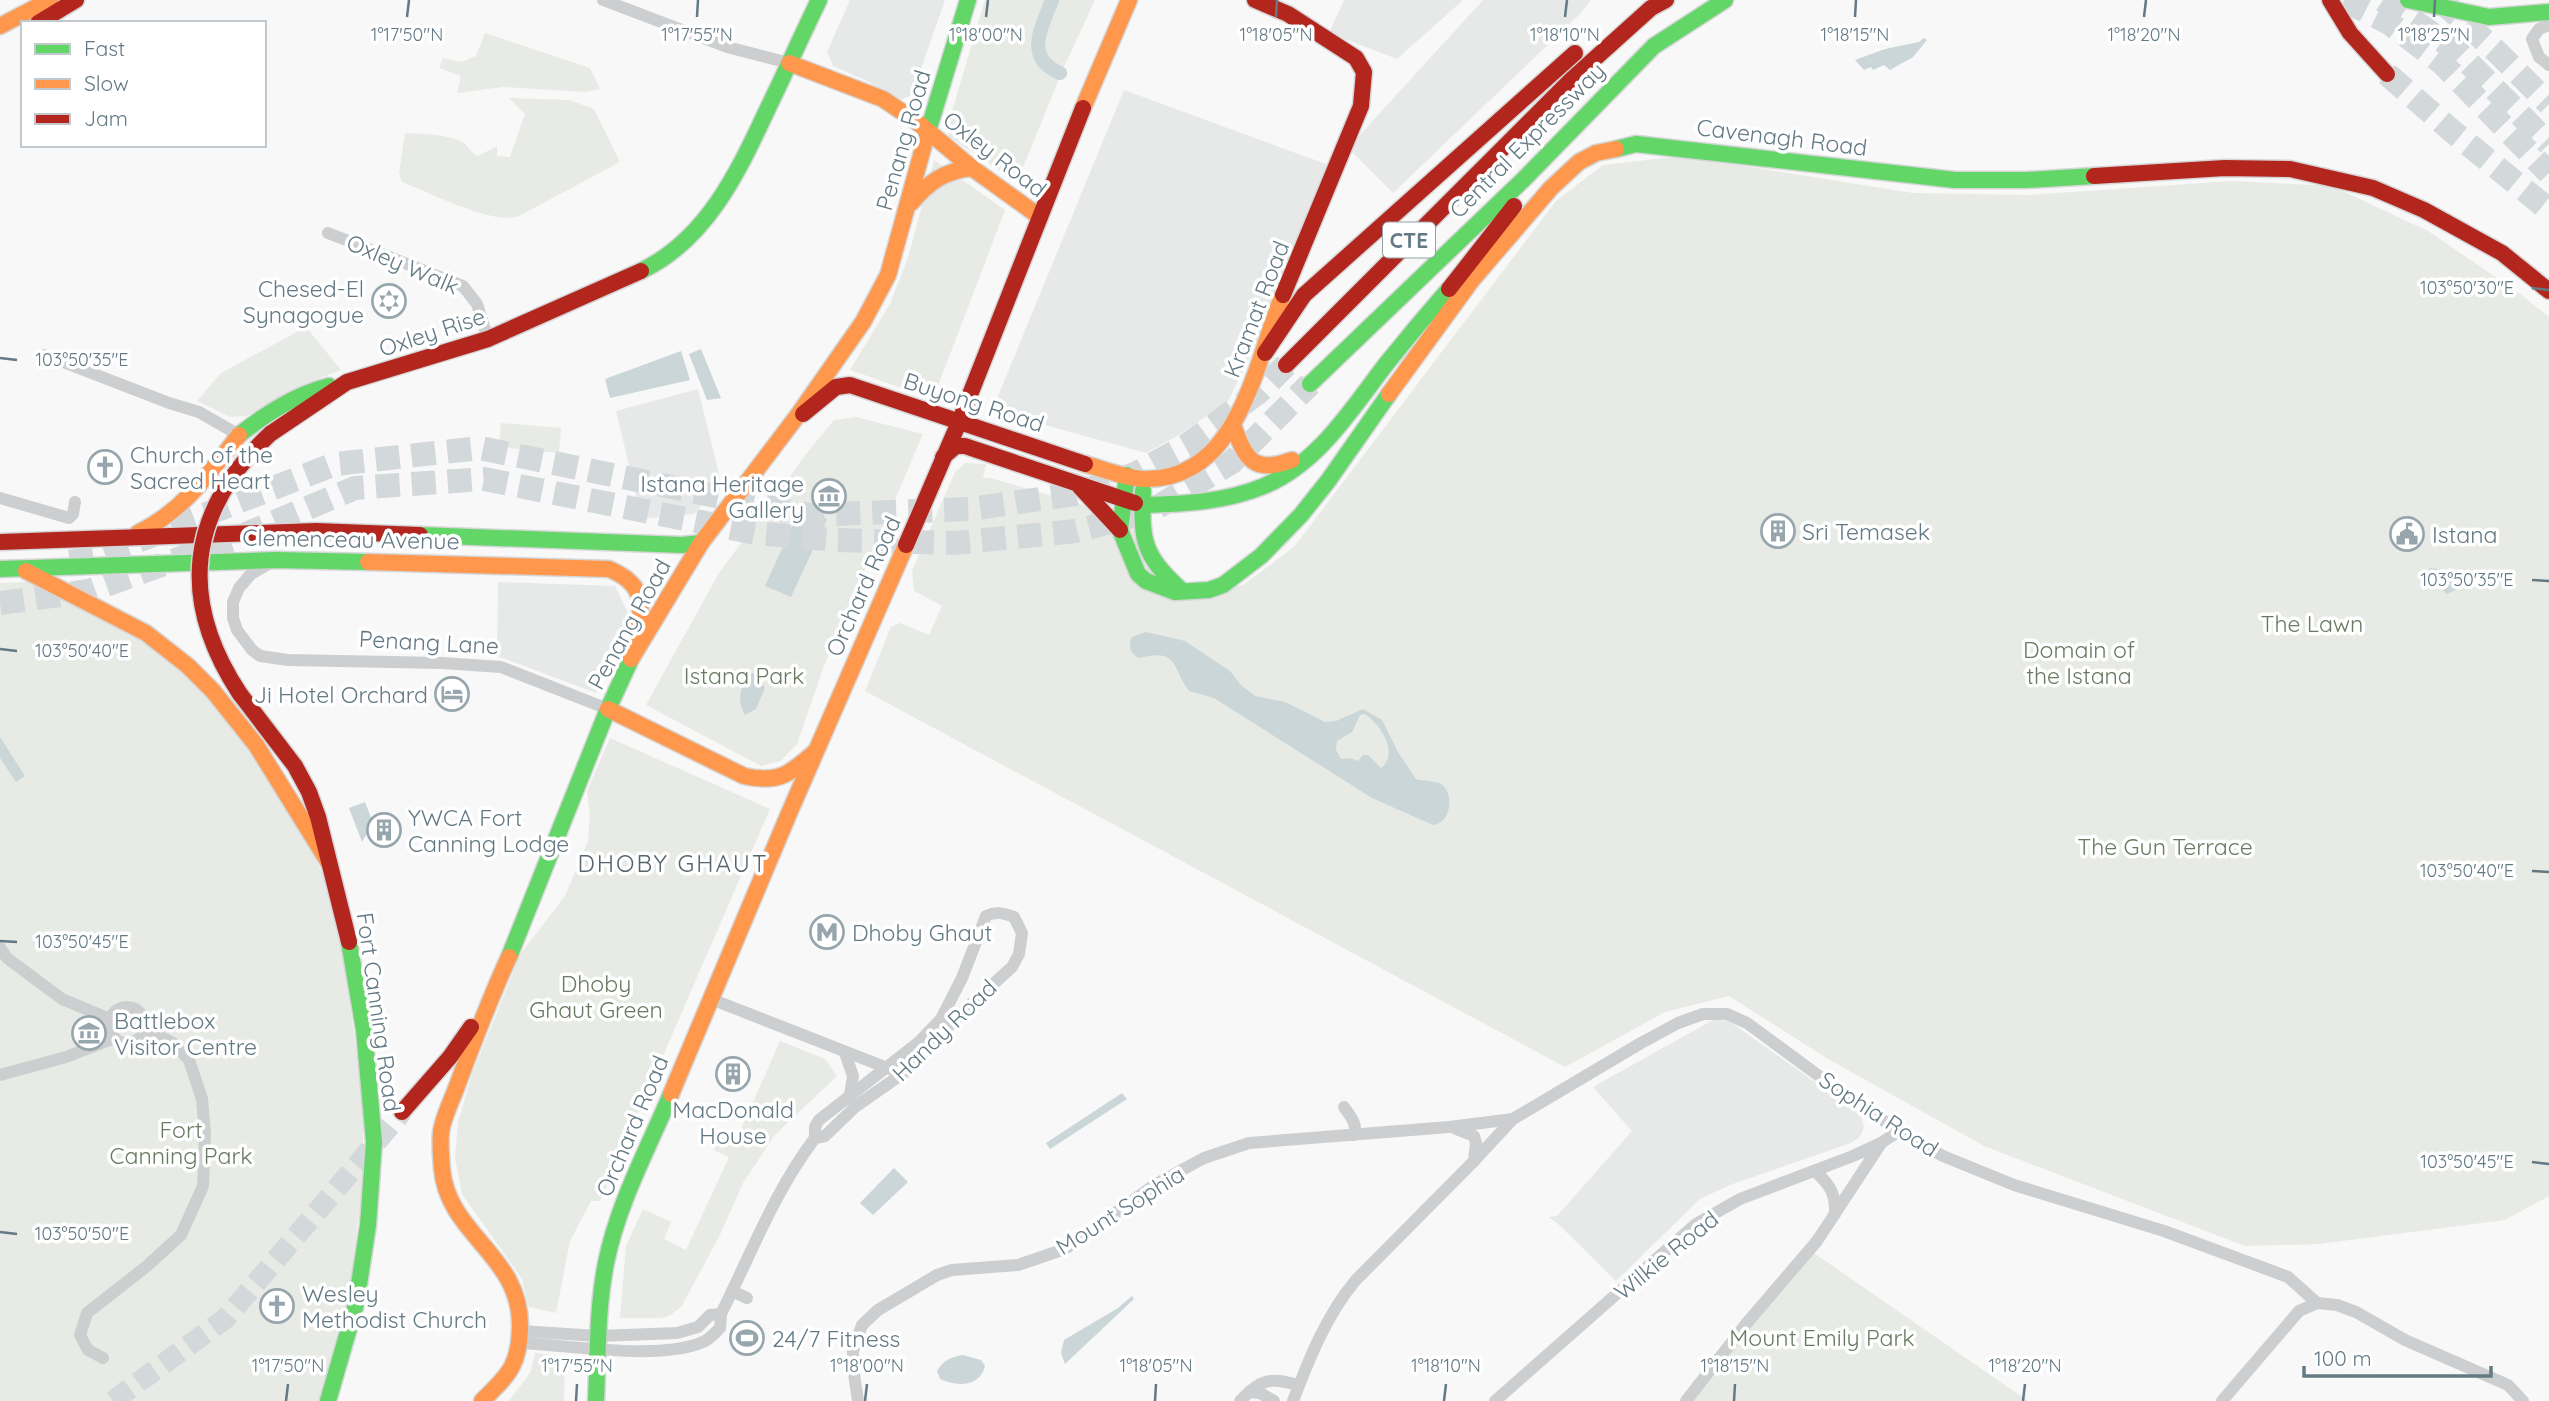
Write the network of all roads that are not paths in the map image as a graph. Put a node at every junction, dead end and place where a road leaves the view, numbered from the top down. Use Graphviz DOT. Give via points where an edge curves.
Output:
graph roads {
  1 [pos="50,0"];
  2 [pos="76,0"];
  3 [pos="603,0"];
  4 [pos="819,0"];
  5 [pos="968,0"];
  6 [pos="1129,0"];
  7 [pos="1255,0"];
  8 [pos="1666,0"];
  9 [pos="1725,0"];
  10 [pos="2330,0"];
  11 [pos="2408,0"];
  12 [pos="1651,8"];
  13 [pos="2549,12"];
  14 [pos="41,21"];
  15 [pos="2549,25"];
  16 [pos="0,26"];
  17 [pos="21,31"];
  18 [pos="0,40"];
  19 [pos="2549,65"];
  20 [pos="787,66"];
  21 [pos="2387,74"];
  22 [pos="927,136"];
  23 [pos="972,168"];
  24 [pos="1524,179"];
  25 [pos="908,207"];
  26 [pos="1040,217"];
  27 [pos="328,233"];
  28 [pos="2549,291"];
  29 [pos="488,339"];
  30 [pos="1265,353"];
  31 [pos="46,355"];
  32 [pos="1286,365"];
  33 [pos="347,382"];
  34 [pos="1310,384"];
  35 [pos="798,415"];
  36 [pos="960,420"];
  37 [pos="1233,425"];
  38 [pos="239,435"];
  39 [pos="1315,451"];
  40 [pos="943,457"];
  41 [pos="1127,475"];
  42 [pos="1144,480"];
  43 [pos="1077,484"];
  44 [pos="1123,499"];
  45 [pos="0,501"];
  46 [pos="75,502"];
  47 [pos="1143,505"];
  48 [pos="1120,530"];
  49 [pos="130,537"];
  50 [pos="555,540"];
  51 [pos="0,542"];
  52 [pos="701,543"];
  53 [pos="276,560"];
  54 [pos="553,565"];
  55 [pos="0,569"];
  56 [pos="21,569"];
  57 [pos="1181,590"];
  58 [pos="638,645"];
  59 [pos="240,694"];
  60 [pos="608,709"];
  61 [pos="815,752"];
  62 [pos="331,867"];
  63 [pos="0,948"];
  64 [pos="711,999"];
  65 [pos="488,1002"];
  66 [pos="110,1019"];
  67 [pos="145,1029"];
  68 [pos="115,1038"];
  69 [pos="845,1053"];
  70 [pos="886,1068"];
  71 [pos="905,1072"];
  72 [pos="0,1075"];
  73 [pos="850,1096"];
  74 [pos="1344,1107"];
  75 [pos="402,1112"];
  76 [pos="1513,1119"];
  77 [pos="1448,1128"];
  78 [pos="1899,1130"];
  79 [pos="1354,1135"];
  80 [pos="815,1138"];
  81 [pos="1881,1143"];
  82 [pos="1469,1166"];
  83 [pos="1816,1172"];
  84 [pos="1835,1214"];
  85 [pos="732,1291"];
  86 [pos="747,1298"];
  87 [pos="2317,1303"];
  88 [pos="520,1337"];
  89 [pos="598,1343"];
  90 [pos="103,1358"];
  91 [pos="1298,1385"];
  92 [pos="1245,1396"];
  93 [pos="328,1401"];
  94 [pos="482,1401"];
  95 [pos="596,1401"];
  96 [pos="858,1401"];
  97 [pos="1274,1401"];
  98 [pos="1293,1401"];
  99 [pos="1495,1401"];
  100 [pos="1686,1401"];
  101 [pos="2222,1401"];
  102 [pos="2523,1401"];
  1 -- 16 [label="main road"];
  2 -- 14 [label="main road"];
  3 -- 20 [label="street, Oxley Road"];
  4 -- 20 [label="main road, Oxley Rise"];
  5 -- 22 [label="main road, Penang Road"];
  6 -- 26 [label="main road, Orchard Road"];
  7 -- 30 [label="main road, Kramat Road" via="1288,14 1356,58 1364,72 1361,106 1272,322"];
  8 -- 12 [label="main road, Central Expressway / CTE"];
  9 -- 24 [label="main road, Central Expressway / CTE" via="1654,46"];
  10 -- 21 [label="main road" via="2350,33"];
  11 -- 13 [label="main road" via="2489,17"];
  12 -- 30 [label="main road" via="1581,48 1304,295"];
  12 -- 32 [label="main road, Central Expressway / CTE" via="1571,80"];
  15 -- 19 [label="street" via="2532,39 2539,57"];
  17 -- 18 [label="main road"];
  20 -- 22 [label="main road, Oxley Road" via="883,99"];
  20 -- 29 [label="main road, Oxley Rise" via="727,190 671,254"];
  22 -- 23 [label="main road, Oxley Road"];
  22 -- 25 [label="main road, Penang Road"];
  23 -- 25 [label="main road" via="933,177"];
  23 -- 26 [label="main road, Oxley Road"];
  24 -- 34 [label="main road, Central Expressway / CTE"];
  24 -- 39 [label="main road, Buyong Road" via="1513,208"];
  25 -- 35 [label="main road, Penang Road" via="878,296"];
  26 -- 36 [label="main road, Orchard Road"];
  27 -- 29 [label="street, Oxley Walk" via="463,286 477,304"];
  28 -- 57 [label="main road, Cavenagh Road" via="2502,253 2424,209 2373,188 2290,169 1955,180 1654,145 1615,147 1566,172 1503,243 1328,481 1280,537 1223,585"];
  29 -- 33 [label="main road, Oxley Rise"];
  30 -- 37 [label="main road, Kramat Road"];
  31 -- 38 [label="street" via="199,412"];
  33 -- 38 [label="main road" via="302,395"];
  33 -- 59 [label="main road, Oxley Rise, bridge" via="270,434 246,456 216,500 203,539 200,586 206,626 220,664"];
  35 -- 36 [label="main road, Buyong Road" via="836,387 850,385"];
  35 -- 52 [label="main road, Penang Road"];
  36 -- 40 [label="main road, Orchard Road"];
  36 -- 41 [label="main road, Buyong Road"];
  37 -- 39 [label="main road" via="1246,457 1263,468"];
  37 -- 42 [label="main road, Kramat Road" via="1212,453 1191,470"];
  38 -- 49 [label="main road" via="195,494 157,525"];
  39 -- 47 [label="main road, Buyong Road" via="1282,477 1231,496 1194,505"];
  40 -- 43 [label="main road, Buyong Road" via="956,446 965,446"];
  40 -- 61 [label="main road, Orchard Road"];
  41 -- 42 [label="main road, Buyong Road"];
  41 -- 44 [label="main road, Cavenagh Road"];
  42 -- 47 [label="main road"];
  43 -- 44 [label="main road, Buyong Road"];
  43 -- 48 [label="main road"];
  44 -- 47 [label="main road, Buyong Road"];
  44 -- 48 [label="main road, Cavenagh Road"];
  45 -- 46 [label="street" via="69,518"];
  47 -- 57 [label="main road" via="1145,548"];
  48 -- 57 [label="main road, Cavenagh Road" via="1138,574 1163,589"];
  49 -- 50 [label="main road, Clemenceau Avenue" via="316,531"];
  49 -- 51 [label="main road, Clemenceau Avenue"];
  50 -- 52 [label="main road, Clemenceau Avenue"];
  50 -- 54 [label="main road"];
  52 -- 58 [label="main road, Penang Road"];
  53 -- 54 [label="main road, Clemenceau Avenue"];
  53 -- 56 [label="main road, Clemenceau Avenue"];
  53 -- 60 [label="street, Penang Lane" via="251,574 233,602 237,630 260,656 490,665"];
  54 -- 58 [label="main road, Clemenceau Avenue" via="613,569 630,582 642,605"];
  55 -- 56 [label="main road, Clemenceau Avenue"];
  56 -- 62 [label="main road" via="135,627 183,662 242,727"];
  58 -- 60 [label="main road, Penang Road"];
  59 -- 62 [label="main road, Fort Canning Road" via="295,766 309,792"];
  60 -- 61 [label="main road, Penang Lane" via="762,781 788,775"];
  60 -- 65 [label="main road, Penang Road"];
  61 -- 64 [label="main road, Orchard Road"];
  62 -- 93 [label="main road, Fort Canning Road" via="359,1000 374,1142 356,1304"];
  63 -- 66 [label="street" via="62,999"];
  64 -- 69 [label="street"];
  64 -- 89 [label="main road, Orchard Road" via="614,1228"];
  65 -- 75 [label="main road" via="450,1057"];
  65 -- 88 [label="main road, Penang Road" via="442,1130 442,1172 460,1218 512,1284 520,1312"];
  66 -- 67 [label="street" via="123,1007 135,1009 143,1017"];
  66 -- 68 [label="street"];
  67 -- 68 [label="street" via="132,1042"];
  67 -- 90 [label="street" via="173,1043 189,1060 202,1099 203,1186 181,1235 87,1313 80,1335 88,1350"];
  68 -- 72 [label="street"];
  69 -- 70 [label="street"];
  69 -- 73 [label="street" via="853,1076"];
  70 -- 71 [label="street"];
  70 -- 71 [label="street, Handy Road" via="940,1019 986,916 1003,913 1014,918 1022,933 1012,967"];
  70 -- 73 [label="street, Handy Road"];
  71 -- 80 [label="street, Handy Road" via="855,1107 825,1136"];
  73 -- 80 [label="street, Handy Road" via="815,1127"];
  74 -- 79 [label="street" via="1354,1121"];
  76 -- 77 [label="street, Mount Sophia"];
  76 -- 78 [label="street, Sophia Road" via="1678,1023 1703,1014 1727,1014 1747,1023"];
  76 -- 82 [label="street, Sophia Road"];
  77 -- 79 [label="street, Mount Sophia"];
  77 -- 82 [label="street" via="1474,1136"];
  78 -- 81 [label="street, Wilkie Road"];
  78 -- 87 [label="street, Sophia Road" via="1936,1153 1995,1178 2164,1231 2288,1277"];
  79 -- 96 [label="street, Mount Sophia" via="1249,1143 1204,1158 1156,1184 1065,1249 1018,1265 937,1275 878,1310 862,1325 853,1367"];
  80 -- 85 [label="street, Handy Road" via="780,1190"];
  81 -- 83 [label="street, Wilkie Road"];
  81 -- 84 [label="street"];
  82 -- 91 [label="street, Sophia Road" via="1339,1300"];
  83 -- 84 [label="street" via="1834,1192"];
  83 -- 99 [label="street, Wilkie Road" via="1740,1199 1696,1224"];
  84 -- 100 [label="street"];
  85 -- 86 [label="street"];
  85 -- 89 [label="street, Handy Road" via="721,1314 710,1315 698,1327"];
  87 -- 101 [label="street" via="2299,1311"];
  87 -- 102 [label="street" via="2356,1312 2405,1340 2508,1385"];
  88 -- 89 [label="street, Handy Road"];
  88 -- 94 [label="main road" via="514,1366"];
  89 -- 95 [label="main road, Orchard Road"];
  91 -- 92 [label="street" via="1267,1380"];
  91 -- 98 [label="street, Sophia Road"];
  92 -- 97 [label="street" via="1260,1393"];
}
